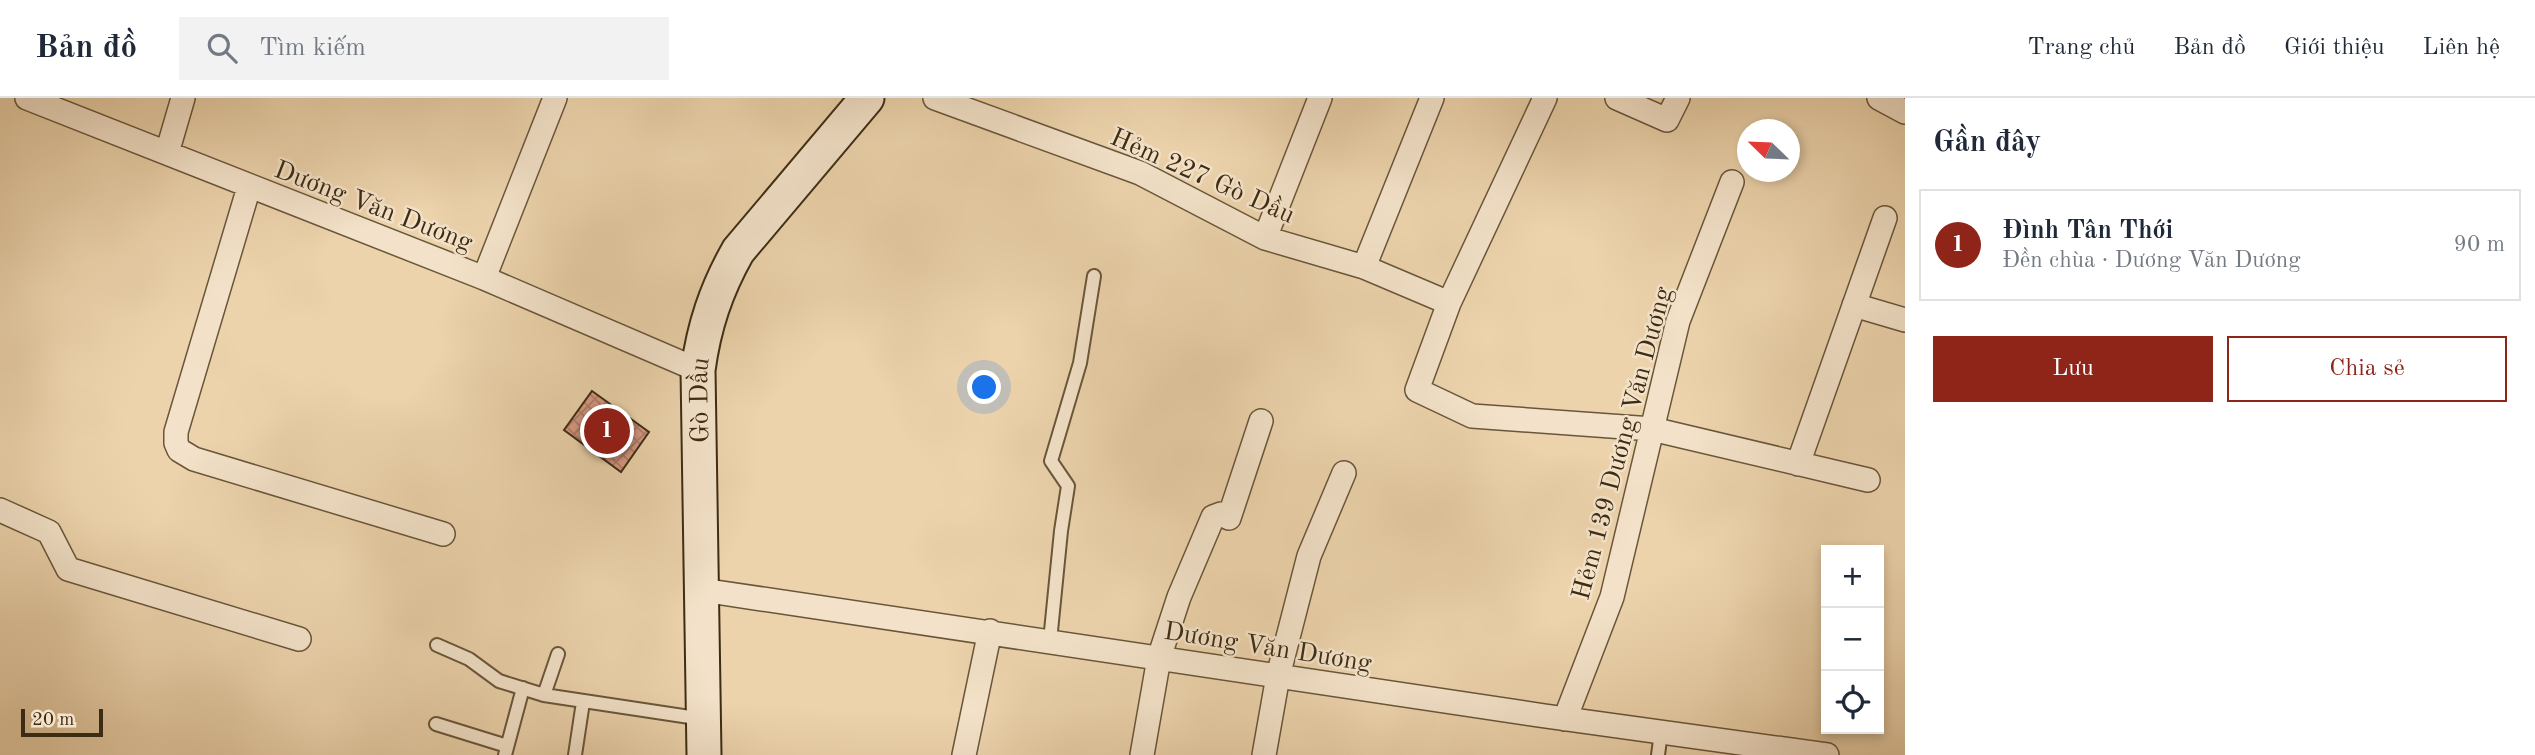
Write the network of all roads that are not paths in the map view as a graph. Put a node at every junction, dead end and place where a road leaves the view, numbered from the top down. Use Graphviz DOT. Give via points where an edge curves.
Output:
graph roads {
  1 [pos="26,98"];
  2 [pos="183,98"];
  3 [pos="555,98"];
  4 [pos="867,98"];
  5 [pos="934,98"];
  6 [pos="1320,98"];
  7 [pos="1432,98"];
  8 [pos="1545,98"];
  9 [pos="1617,98"];
  10 [pos="1678,98"];
  11 [pos="1879,98"];
  12 [pos="1905,112"];
  13 [pos="167,153"];
  14 [pos="1732,182"];
  15 [pos="249,187"];
  16 [pos="1885,218"];
  17 [pos="1265,238"];
  18 [pos="1364,267"];
  19 [pos="1094,276"];
  20 [pos="484,278"];
  21 [pos="1449,303"];
  22 [pos="1854,305"];
  23 [pos="1905,320"];
  24 [pos="698,370"];
  25 [pos="1261,421"];
  26 [pos="1651,429"];
  27 [pos="1798,464"];
  28 [pos="1344,473"];
  29 [pos="1868,480"];
  30 [pos="0,510"];
  31 [pos="443,534"];
  32 [pos="702,590"];
  33 [pos="990,631"];
  34 [pos="299,639"];
  35 [pos="1050,641"];
  36 [pos="437,645"];
  37 [pos="558,654"];
  38 [pos="1159,658"];
  39 [pos="1278,676"];
  40 [pos="523,688"];
  41 [pos="544,695"];
  42 [pos="583,702"];
  43 [pos="704,719"];
  44 [pos="1565,719"];
  45 [pos="436,724"];
  46 [pos="1660,744"];
  47 [pos="506,750"];
  48 [pos="1793,753"];
  49 [pos="575,755"];
  50 [pos="704,755"];
  51 [pos="964,755"];
  52 [pos="1142,755"];
  53 [pos="1264,755"];
  54 [pos="1827,755"];
  1 -- 13 [label="street, Dương Văn Dương"];
  2 -- 13 [label="street"];
  3 -- 20 [label="street"];
  4 -- 24 [label="street, Gò Dầu" via="738,251 710,309"];
  5 -- 17 [label="street, Hẻm 227 Gò Dầu" via="1140,173"];
  6 -- 17 [label="street"];
  7 -- 18 [label="street"];
  8 -- 21 [label="street"];
  9 -- 10 [label="street" via="1667,120"];
  11 -- 12 [label="street"];
  13 -- 15 [label="street, Dương Văn Dương"];
  14 -- 26 [label="street, Hẻm 139 Dương Văn Dương" via="1678,321"];
  15 -- 20 [label="street, Dương Văn Dương"];
  15 -- 31 [label="street" via="176,432 179,450"];
  16 -- 22 [label="street"];
  17 -- 18 [label="street, Hẻm 227 Gò Dầu"];
  18 -- 21 [label="street, Hẻm 227 Gò Dầu"];
  19 -- 35 [label="lane" via="1080,363 1051,461 1068,486"];
  20 -- 24 [label="street, Dương Văn Dương"];
  21 -- 26 [label="street" via="1417,390 1472,416"];
  22 -- 23 [label="street"];
  22 -- 27 [label="street"];
  24 -- 32 [label="street, Gò Dầu"];
  25 -- 38 [label="street" via="1229,517 1213,517"];
  26 -- 27 [label="street"];
  26 -- 44 [label="street, Hẻm 139 Dương Văn Dương" via="1612,597"];
  27 -- 29 [label="street"];
  28 -- 39 [label="street" via="1309,556"];
  30 -- 34 [label="street" via="49,532 68,569"];
  32 -- 33 [label="street, Dương Văn Dương"];
  32 -- 43 [label="street, Gò Dầu"];
  33 -- 35 [label="street, Dương Văn Dương"];
  33 -- 51 [label="street"];
  35 -- 38 [label="street, Dương Văn Dương"];
  36 -- 40 [label="lane" via="469,659 499,681"];
  37 -- 41 [label="lane"];
  38 -- 39 [label="street, Dương Văn Dương"];
  38 -- 52 [label="street"];
  39 -- 44 [label="street, Dương Văn Dương"];
  39 -- 53 [label="street"];
  40 -- 41 [label="lane"];
  40 -- 47 [label="lane"];
  41 -- 42 [label="lane"];
  42 -- 43 [label="lane"];
  42 -- 49 [label="lane"];
  43 -- 50 [label="street, Gò Dầu"];
  44 -- 46 [label="street, Dương Văn Dương"];
  45 -- 47 [label="lane"];
  46 -- 48 [label="street, Dương Văn Dương"];
  48 -- 54 [label="street, Dương Văn Dương"];
}
